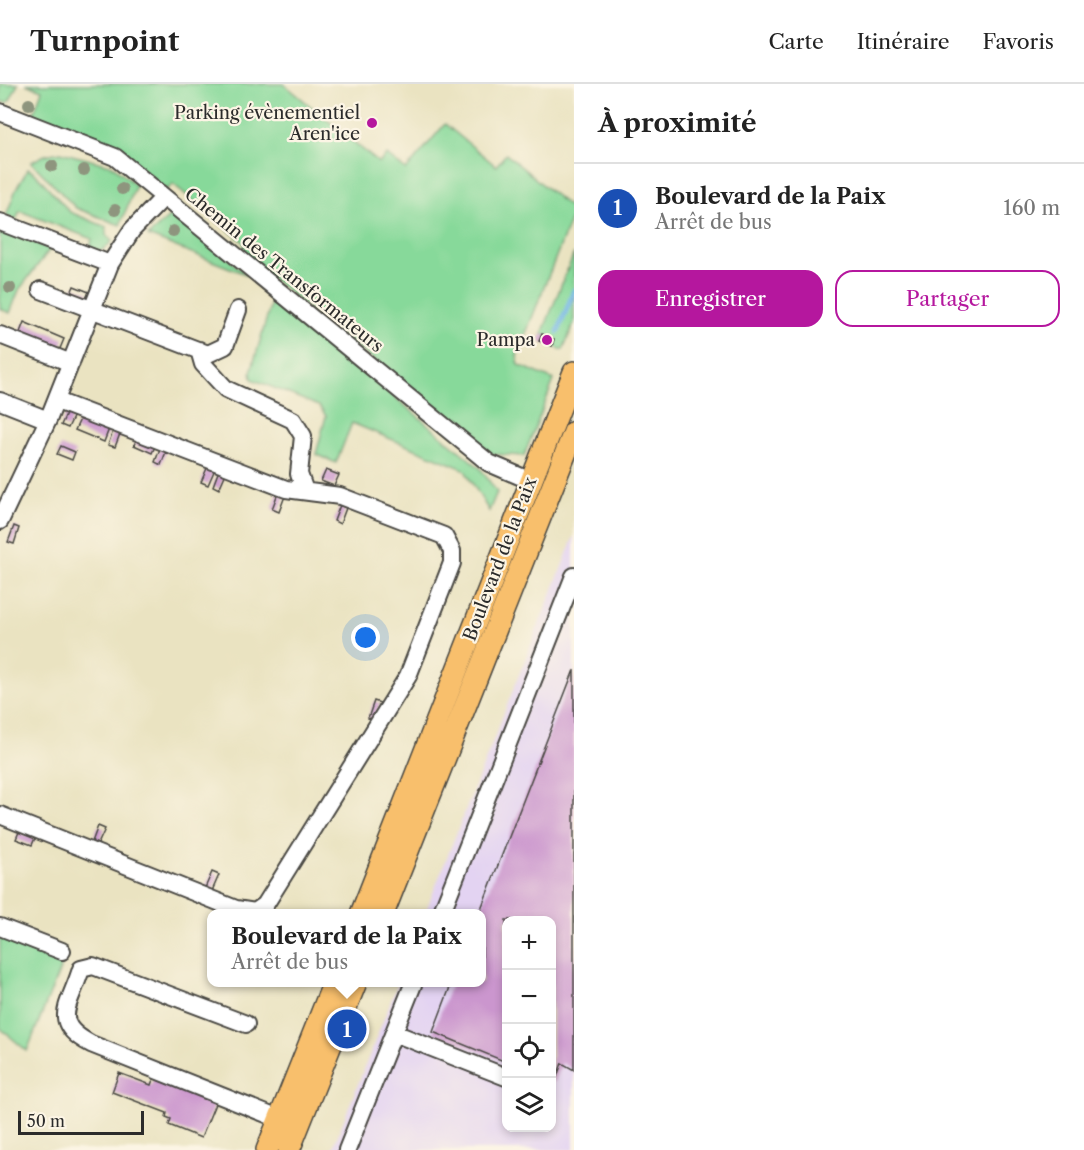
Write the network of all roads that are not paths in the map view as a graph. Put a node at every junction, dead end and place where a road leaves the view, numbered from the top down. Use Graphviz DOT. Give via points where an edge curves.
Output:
graph roads {
  1 [pos="0,112"];
  2 [pos="164,197"];
  3 [pos="0,222"];
  4 [pos="110,264"];
  5 [pos="41,290"];
  6 [pos="93,310"];
  7 [pos="238,310"];
  8 [pos="0,335"];
  9 [pos="199,350"];
  10 [pos="71,363"];
  11 [pos="573,380"];
  12 [pos="0,401"];
  13 [pos="57,401"];
  14 [pos="48,420"];
  15 [pos="574,432"];
  16 [pos="531,481"];
  17 [pos="304,491"];
  18 [pos="0,521"];
  19 [pos="574,576"];
  20 [pos="0,815"];
  21 [pos="236,909"];
  22 [pos="259,909"];
  23 [pos="364,909"];
  24 [pos="385,909"];
  25 [pos="443,909"];
  26 [pos="0,927"];
  27 [pos="101,966"];
  28 [pos="332,987"];
  29 [pos="354,987"];
  30 [pos="412,987"];
  31 [pos="246,1024"];
  32 [pos="394,1033"];
  33 [pos="502,1075"];
  34 [pos="279,1119"];
  35 [pos="267,1150"];
  36 [pos="289,1150"];
  37 [pos="347,1150"];
  1 -- 2 [label="lane, Chemin des Transformateurs" via="115,157"];
  2 -- 4 [label="lane" via="132,230"];
  2 -- 16 [label="lane, Chemin des Transformateurs" via="489,463"];
  3 -- 4 [label="lane"];
  4 -- 6 [label="lane"];
  5 -- 6 [label="lane"];
  6 -- 9 [label="lane"];
  6 -- 10 [label="lane"];
  7 -- 9 [label="lane" via="225,346 208,354"];
  8 -- 10 [label="lane"];
  9 -- 17 [label="lane" via="203,364 226,389 293,420 303,436 299,474"];
  10 -- 13 [label="lane"];
  11 -- 16 [label="main road, Boulevard de la Paix"];
  12 -- 14 [label="lane"];
  13 -- 14 [label="lane"];
  13 -- 17 [label="lane" via="286,489"];
  14 -- 18 [label="lane"];
  15 -- 24 [label="main road, Boulevard de la Paix"];
  16 -- 23 [label="main road, Boulevard de la Paix"];
  17 -- 22 [label="lane" via="340,496 444,536 452,551 452,563 408,676"];
  19 -- 25 [label="lane"];
  20 -- 21 [label="lane"];
  26 -- 27 [label="lane"];
  27 -- 31 [label="lane"];
  27 -- 34 [label="lane" via="81,969 64,1018 76,1036"];
  28 -- 34 [label="main road"];
  29 -- 36 [label="main road"];
  30 -- 32 [label="lane"];
  32 -- 33 [label="lane"];
  32 -- 37 [label="lane"];
  34 -- 35 [label="main road"];
}
